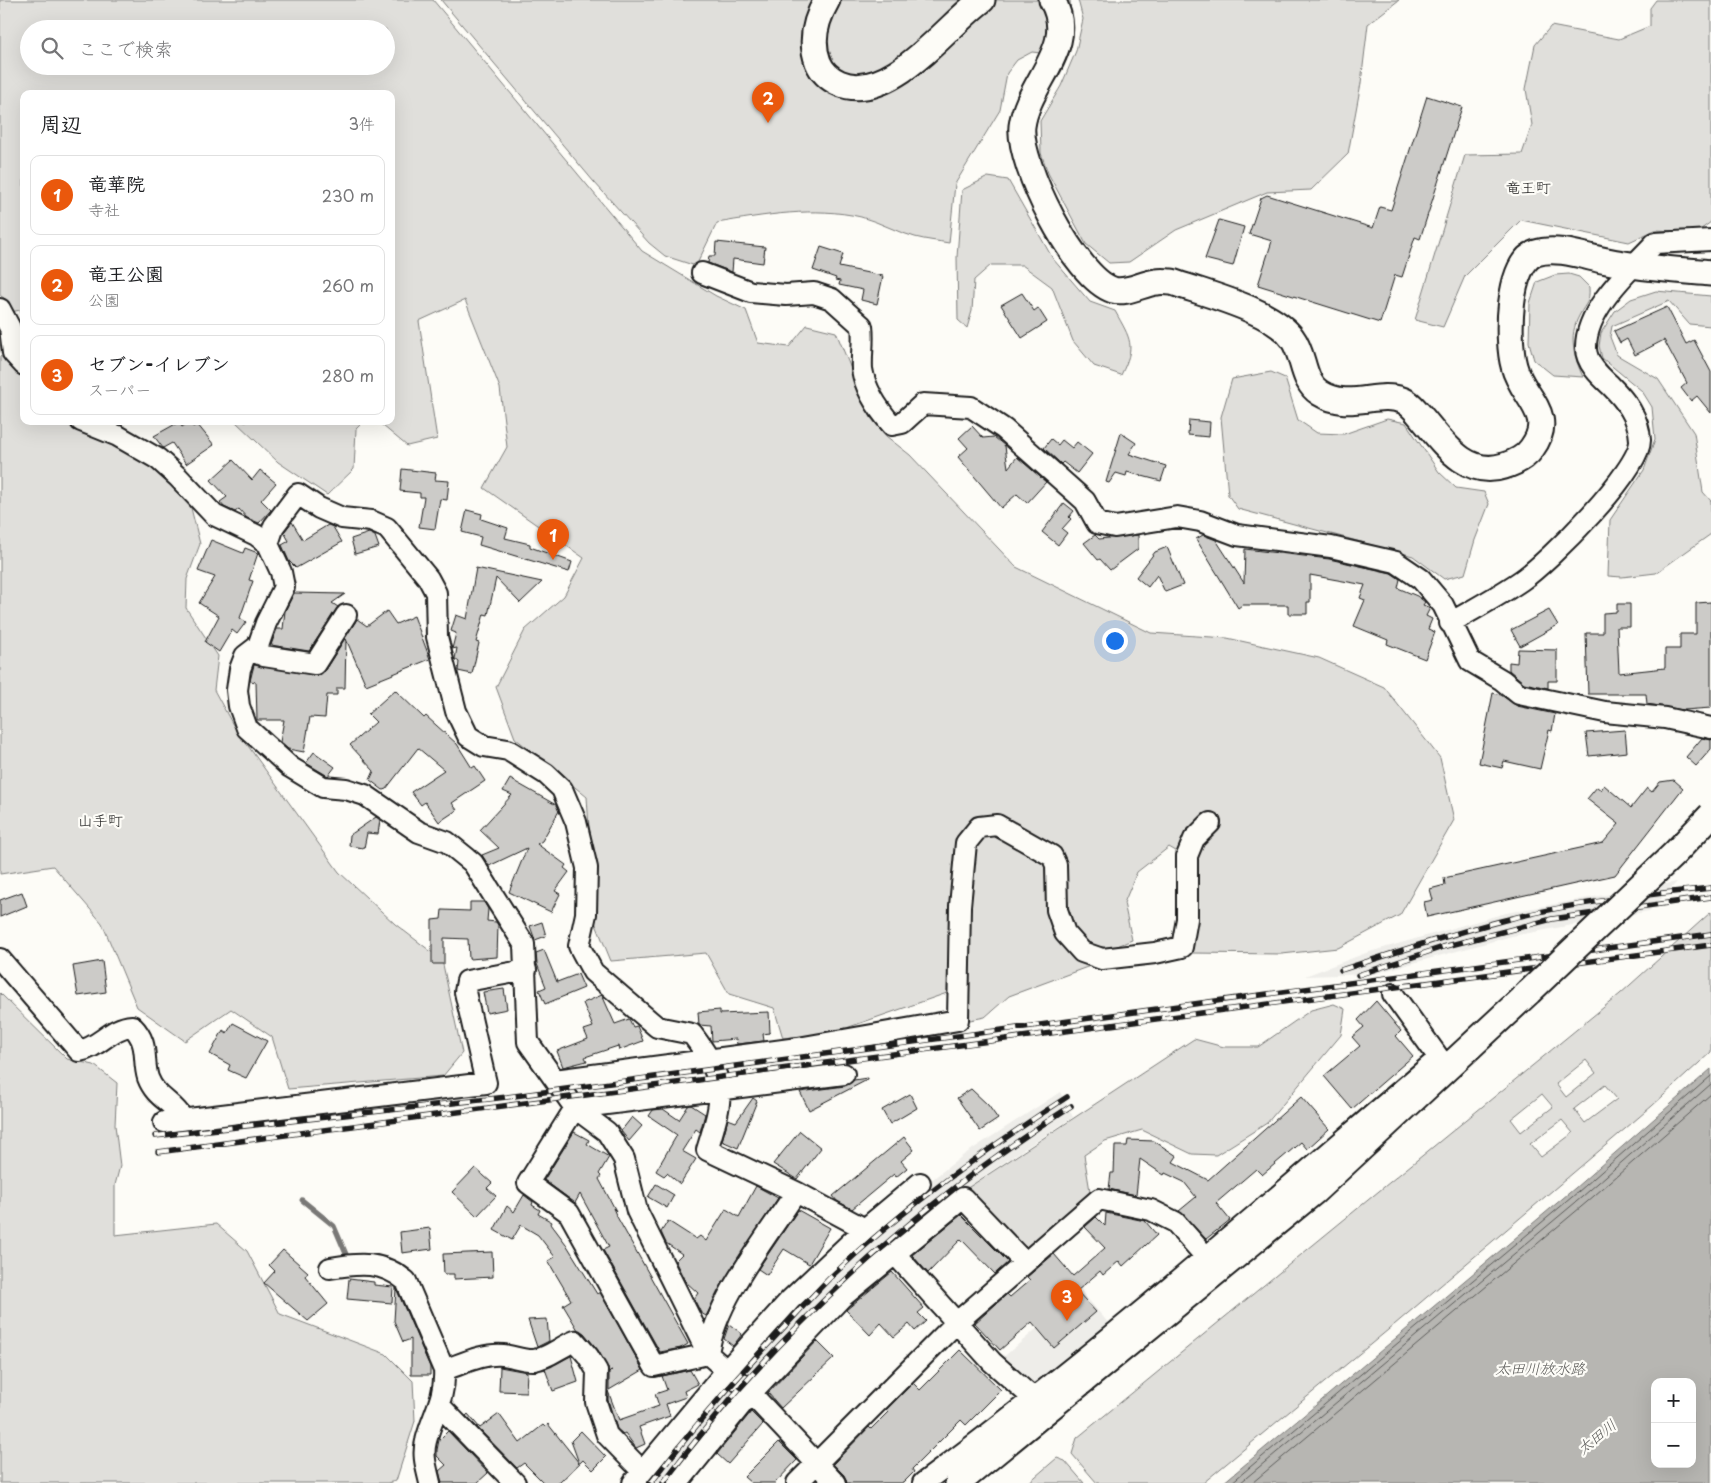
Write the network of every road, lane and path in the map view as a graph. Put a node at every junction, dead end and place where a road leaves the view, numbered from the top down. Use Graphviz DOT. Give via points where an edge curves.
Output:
graph roads {
  1 [pos="827,0"];
  2 [pos="982,0"];
  3 [pos="1052,0"];
  4 [pos="1711,240"];
  5 [pos="1634,266"];
  6 [pos="702,273"];
  7 [pos="1711,273"];
  8 [pos="0,309"];
  9 [pos="20,360"];
  10 [pos="91,425"];
  11 [pos="268,544"];
  12 [pos="346,615"];
  13 [pos="1450,623"];
  14 [pos="252,651"];
  15 [pos="1711,728"];
  16 [pos="1711,815"];
  17 [pos="1210,823"];
  18 [pos="0,959"];
  19 [pos="526,970"];
  20 [pos="1393,994"];
  21 [pos="712,1061"];
  22 [pos="1444,1062"];
  23 [pos="844,1074"];
  24 [pos="555,1080"];
  25 [pos="720,1090"];
  26 [pos="575,1108"];
  27 [pos="920,1183"];
  28 [pos="796,1192"];
  29 [pos="865,1229"];
  30 [pos="895,1254"];
  31 [pos="1206,1257"];
  32 [pos="1024,1263"];
  33 [pos="330,1268"];
  34 [pos="956,1323"];
  35 [pos="708,1354"];
  36 [pos="444,1370"];
  37 [pos="727,1370"];
  38 [pos="751,1393"];
  39 [pos="1040,1404"];
  40 [pos="440,1406"];
  41 [pos="816,1462"];
  42 [pos="638,1477"];
  43 [pos="430,1483"];
  44 [pos="515,1483"];
  45 [pos="678,1483"];
  46 [pos="797,1483"];
  47 [pos="835,1483"];
  48 [pos="923,1483"];
  49 [pos="958,1483"];
  1 -- 2 [label="street" via="816,24 814,47 819,65 831,80 848,87 871,86 893,76"];
  3 -- 5 [label="street" via="1059,12 1061,32 1050,65 1026,107 1023,144 1037,188 1065,241 1080,260 1101,283 1113,290 1172,282 1274,320 1294,340 1309,382 1317,391 1328,398 1358,402 1404,400 1466,463 1483,469 1513,463 1530,451 1542,427 1540,415 1513,364 1514,282 1525,261 1535,253 1548,251"];
  4 -- 5 [label="street" via="1655,243"];
  5 -- 7 [label="street"];
  5 -- 13 [label="street" via="1606,297 1591,321 1585,349 1594,369 1626,401 1635,419 1640,442 1633,461 1579,530 1523,580"];
  6 -- 13 [label="street" via="751,292 814,293 832,299 862,326 862,369 866,384 882,414 892,425 902,423 923,404 971,407 1004,430 1086,501 1097,523 1114,527 1177,517 1200,521 1237,535 1330,547 1396,562 1421,579 1443,605"];
  8 -- 9 [label="street" via="10,328 13,353"];
  10 -- 11 [label="street" via="158,458 214,515"];
  11 -- 14 [label="street" via="284,587 258,646"];
  11 -- 21 [label="street" via="274,526 298,494 342,518 371,521 387,528 428,578 436,593 437,637 456,711 468,736 484,746 508,750 546,774 562,790 576,822 586,868 586,914 579,946 592,972 657,1028 692,1034"];
  12 -- 14 [label="street" via="315,664"];
  13 -- 15 [label="street" via="1470,661 1519,694 1605,712 1665,718"];
  14 -- 19 [label="street" via="245,656 237,690 238,706 247,728 290,767 323,787 365,795 420,832 447,842 473,863 524,944"];
  16 -- 22 [label="street, bridge" via="1529,992"];
  17 -- 21 [label="street" via="1194,839 1187,856 1187,919 1182,947 1102,959 1082,952 1064,933 1057,910 1056,866 1052,856 998,825 979,828 966,843 965,852 960,906 958,1020"];
  18 -- 19 [label="street" via="79,1051 87,1050 122,1027 132,1026 138,1032 146,1055 148,1076 159,1097 177,1108 173,1121 486,1083 465,992 467,981"];
  19 -- 24 [label="street" via="528,1042"];
  20 -- 22 [label="street"];
  21 -- 24 [label="street"];
  21 -- 25 [label="street"];
  22 -- 31 [label="street"];
  22 -- 39 [label="street" via="1315,1191"];
  23 -- 25 [label="street"];
  24 -- 26 [label="street"];
  25 -- 26 [label="street"];
  25 -- 28 [label="street" via="707,1150"];
  26 -- 35 [label="street" via="607,1132 624,1159 637,1211"];
  26 -- 35 [label="street" via="528,1184 569,1213 654,1366"];
  27 -- 29 [label="street"];
  28 -- 29 [label="street"];
  28 -- 35 [label="street" via="728,1297 710,1336"];
  29 -- 37 [label="street" via="790,1300"];
  30 -- 32 [label="street" via="963,1198"];
  30 -- 34 [label="street"];
  30 -- 38 [label="street" via="841,1298"];
  31 -- 32 [label="street" via="1175,1222 1151,1210 1099,1199"];
  31 -- 39 [label="street"];
  32 -- 34 [label="street"];
  33 -- 36 [label="street" via="356,1264 383,1266 395,1271 406,1281"];
  34 -- 39 [label="street" via="992,1362"];
  34 -- 41 [label="street"];
  35 -- 37 [label="street"];
  36 -- 40 [label="street"];
  36 -- 42 [label="street" via="495,1355 532,1360 545,1357 575,1341 597,1371 596,1402 607,1435"];
  37 -- 38 [label="street"];
  37 -- 42 [label="street"];
  38 -- 41 [label="street"];
  38 -- 45 [label="street"];
  39 -- 48 [label="street"];
  39 -- 49 [label="street"];
  40 -- 43 [label="street" via="426,1441 424,1460"];
  40 -- 44 [label="street"];
  41 -- 46 [label="street"];
  41 -- 47 [label="street"];
}
